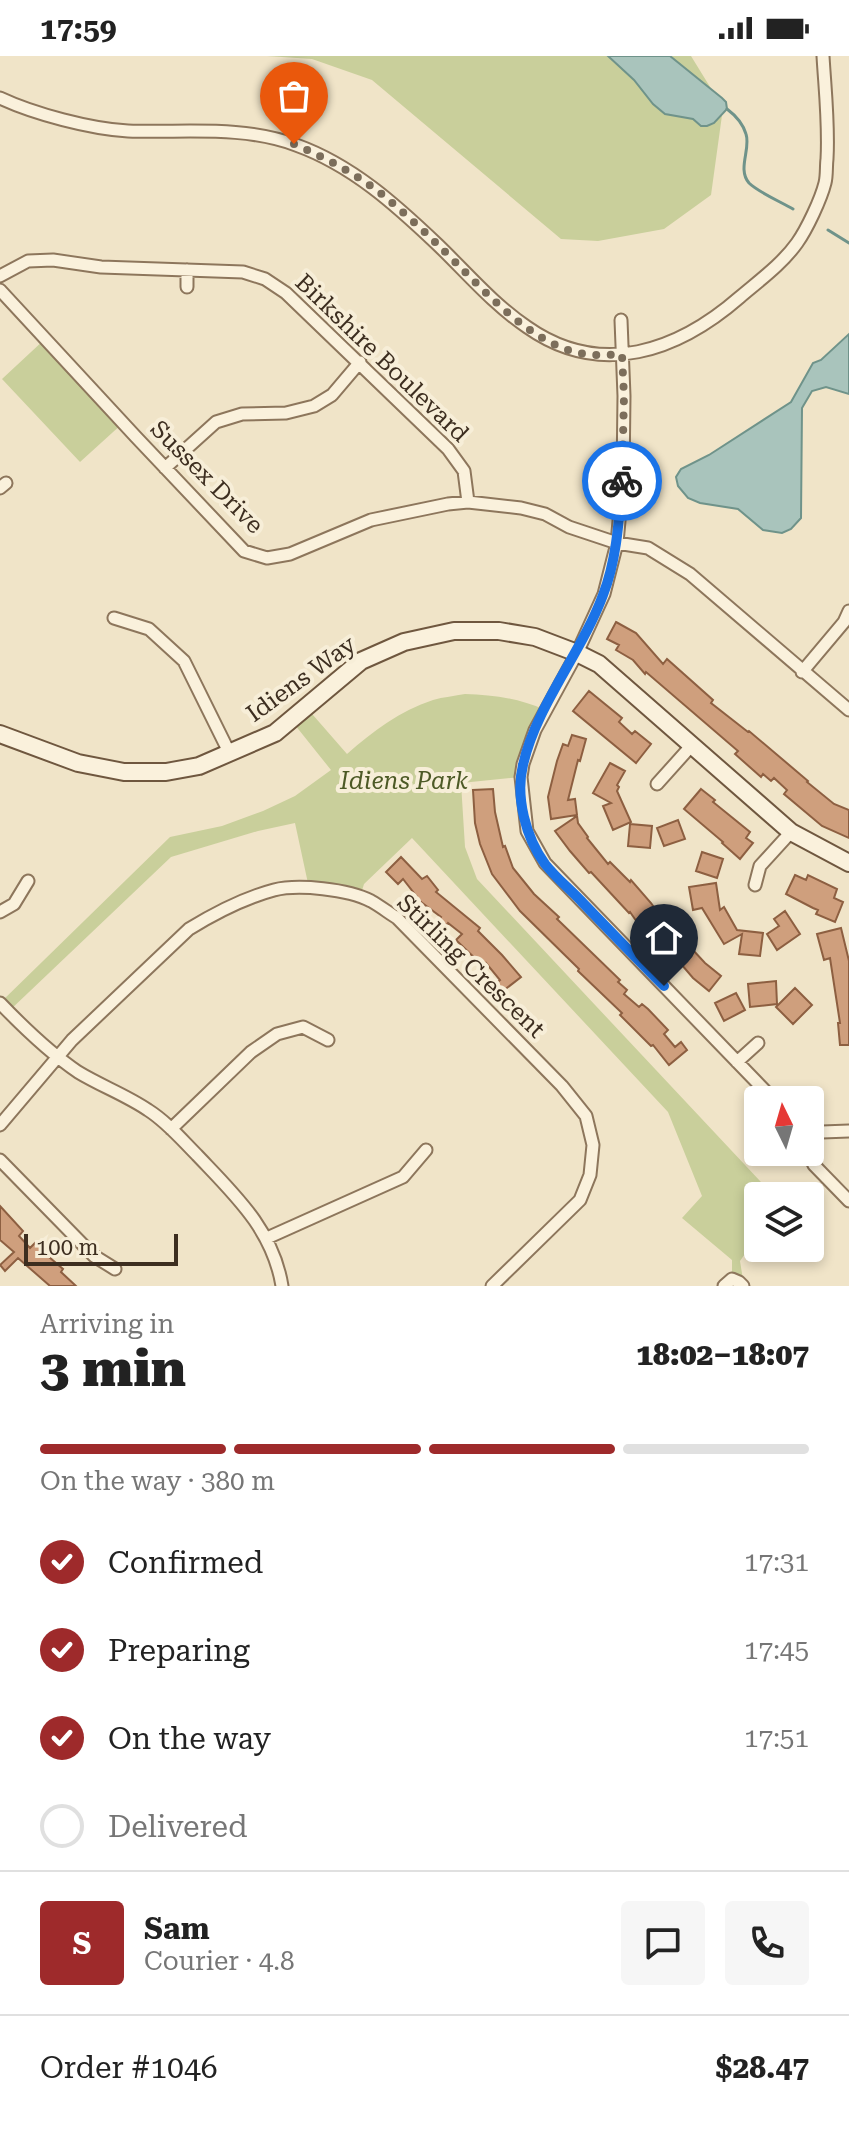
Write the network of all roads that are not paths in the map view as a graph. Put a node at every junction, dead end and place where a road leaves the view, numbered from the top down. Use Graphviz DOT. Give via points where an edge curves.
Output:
graph roads {
  1 [pos="823,56"];
  2 [pos="0,98"];
  3 [pos="187,270"];
  4 [pos="0,276"];
  5 [pos="187,287"];
  6 [pos="0,290"];
  7 [pos="621,320"];
  8 [pos="622,355"];
  9 [pos="360,362"];
  10 [pos="165,468"];
  11 [pos="468,502"];
  12 [pos="617,543"];
  13 [pos="849,611"];
  14 [pos="114,618"];
  15 [pos="577,653"];
  16 [pos="802,672"];
  17 [pos="849,710"];
  18 [pos="0,734"];
  19 [pos="692,745"];
  20 [pos="230,754"];
  21 [pos="657,784"];
  22 [pos="791,832"];
  23 [pos="849,863"];
  24 [pos="28,881"];
  25 [pos="755,885"];
  26 [pos="0,912"];
  27 [pos="0,1003"];
  28 [pos="328,1040"];
  29 [pos="758,1043"];
  30 [pos="58,1058"];
  31 [pos="737,1062"];
  32 [pos="760,1086"];
  33 [pos="0,1125"];
  34 [pos="171,1129"];
  35 [pos="849,1131"];
  36 [pos="824,1132"];
  37 [pos="426,1150"];
  38 [pos="0,1160"];
  39 [pos="815,1166"];
  40 [pos="849,1201"];
  41 [pos="267,1238"];
  42 [pos="115,1269"];
  43 [pos="282,1286"];
  44 [pos="492,1286"];
  45 [pos="724,1286"];
  46 [pos="743,1286"];
  1 -- 8 [label="street" via="825,183 798,242 709,322 684,337"];
  2 -- 8 [label="street" via="56,117 124,130 223,131 294,144 330,160 385,197 526,327 584,354"];
  3 -- 4 [label="street, Birkshire Boulevard" via="53,260 28,261"];
  3 -- 5 [label="street"];
  3 -- 9 [label="street, Birkshire Boulevard" via="243,272 265,279"];
  6 -- 10 [label="street, Sussex Drive"];
  7 -- 8 [label="street"];
  8 -- 12 [label="street" via="623,477"];
  9 -- 10 [label="street" via="332,395 314,406 216,422"];
  9 -- 11 [label="street, Birkshire Boulevard" via="448,449 464,471"];
  10 -- 11 [label="street, Sussex Drive" via="244,551 267,558 290,554 371,520"];
  11 -- 12 [label="street, Sussex Drive" via="545,514"];
  12 -- 15 [label="street" via="604,594"];
  12 -- 16 [label="street, Sussex Drive" via="648,548 690,574"];
  13 -- 16 [label="street"];
  14 -- 20 [label="street" via="149,629 184,661"];
  15 -- 19 [label="street, Idiens Way" via="599,664"];
  15 -- 20 [label="street, Idiens Way" via="499,631 454,631 404,642 361,661 275,733"];
  15 -- 31 [label="street" via="523,764 527,831 545,863"];
  16 -- 17 [label="street, Sussex Drive"];
  18 -- 20 [label="street, Idiens Way" via="78,763 124,772 177,770"];
  19 -- 21 [label="street"];
  19 -- 22 [label="street, Idiens Way"];
  22 -- 23 [label="street, Idiens Way"];
  22 -- 25 [label="street" via="760,866"];
  24 -- 26 [label="street" via="14,904"];
  27 -- 30 [label="street"];
  28 -- 34 [label="street" via="303,1027 277,1034"];
  29 -- 31 [label="street"];
  30 -- 33 [label="street, Stirling Crescent"];
  30 -- 34 [label="street" via="149,1110"];
  30 -- 44 [label="street, Stirling Crescent" via="174,943 209,917 276,889 342,891 370,900 397,918 586,1116 593,1145 580,1200"];
  31 -- 32 [label="street"];
  34 -- 41 [label="street" via="244,1204"];
  35 -- 36 [label="street"];
  37 -- 41 [label="street" via="403,1177"];
  38 -- 42 [label="street" via="94,1256"];
  39 -- 40 [label="street"];
  41 -- 43 [label="street"];
  45 -- 46 [label="street" via="732,1279"];
}
